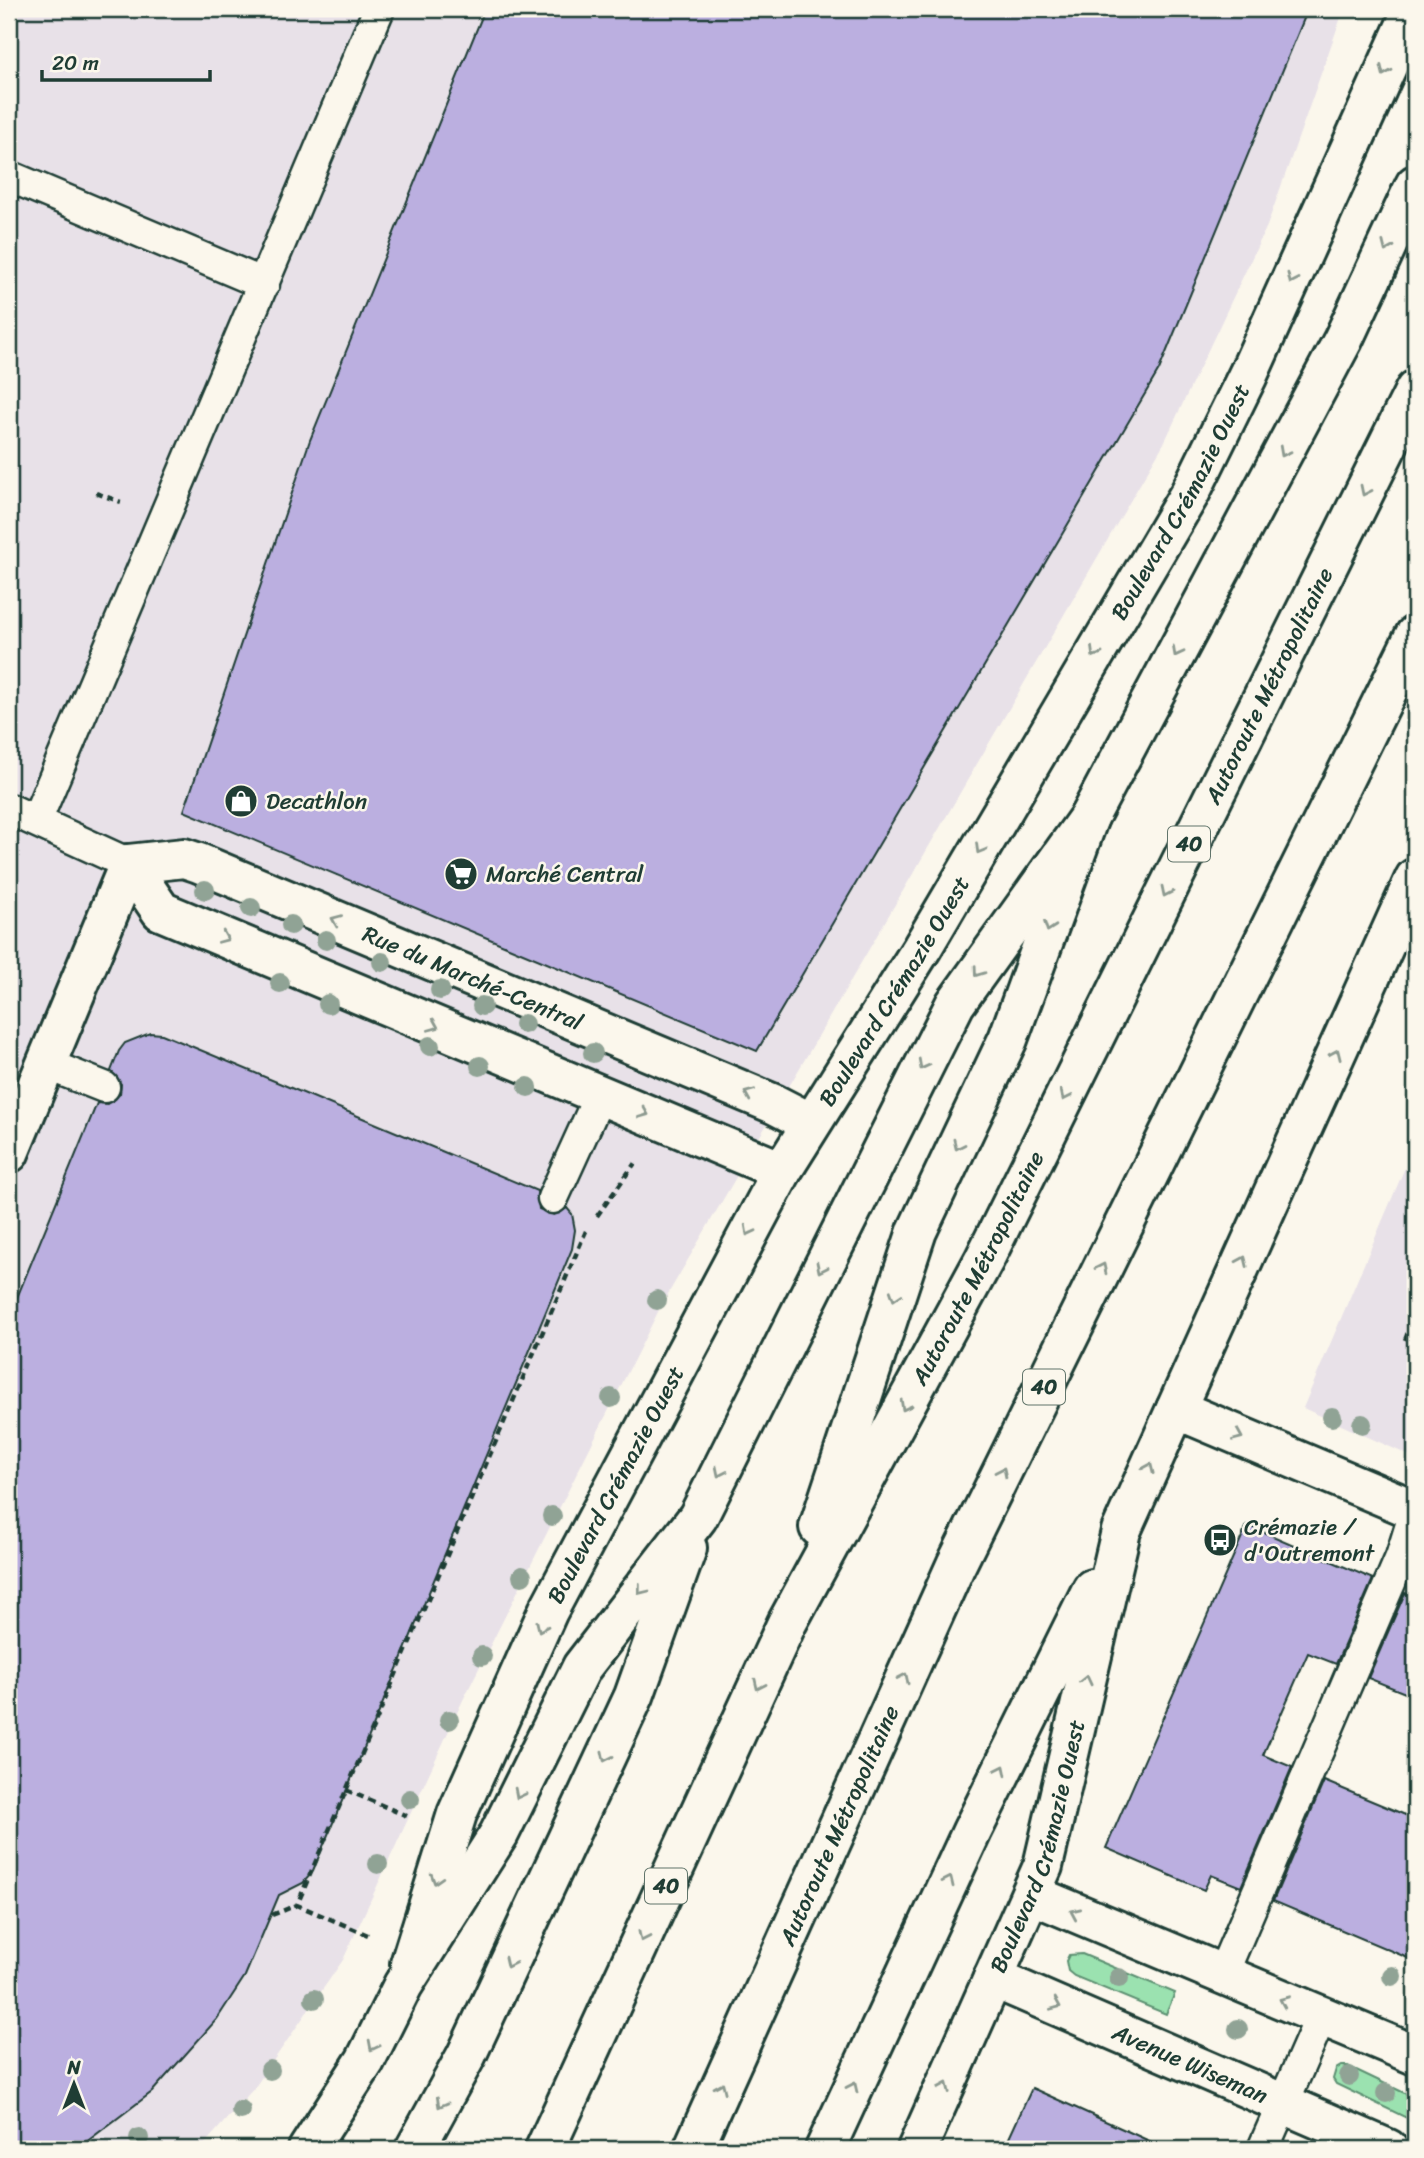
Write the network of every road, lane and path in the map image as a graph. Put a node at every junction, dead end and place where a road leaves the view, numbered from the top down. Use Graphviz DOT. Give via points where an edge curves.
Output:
graph roads {
  1 [pos="379,9"];
  2 [pos="1413,9"];
  3 [pos="9,176"];
  4 [pos="1415,185"];
  5 [pos="264,284"];
  6 [pos="1415,390"];
  7 [pos="96,493"];
  8 [pos="125,504"];
  9 [pos="1415,635"];
  10 [pos="9,808"];
  11 [pos="1089,817"];
  12 [pos="36,821"];
  13 [pos="129,864"];
  14 [pos="1415,878"];
  15 [pos="46,1064"];
  16 [pos="104,1087"];
  17 [pos="600,1095"];
  18 [pos="811,1123"];
  19 [pos="9,1153"];
  20 [pos="634,1165"];
  21 [pos="782,1171"];
  22 [pos="553,1198"];
  23 [pos="1415,1315"];
  24 [pos="1405,1339"];
  25 [pos="1176,1409"];
  26 [pos="1415,1511"];
  27 [pos="698,1517"];
  28 [pos="1121,1531"];
  29 [pos="787,1623"];
  30 [pos="346,1790"];
  31 [pos="420,1821"];
  32 [pos="1031,1894"];
  33 [pos="297,1905"];
  34 [pos="272,1915"];
  35 [pos="369,1935"];
  36 [pos="1222,1975"];
  37 [pos="993,1978"];
  38 [pos="403,1985"];
  39 [pos="1321,2017"];
  40 [pos="1415,2055"];
  41 [pos="1283,2103"];
  42 [pos="308,2149"];
  43 [pos="415,2149"];
  44 [pos="545,2149"];
  45 [pos="693,2149"];
  46 [pos="825,2149"];
  47 [pos="917,2149"];
  48 [pos="1263,2149"];
  49 [pos="1388,2149"];
  1 -- 5 [label="lane"];
  2 -- 18 [label="main road, Boulevard Crémazie Ouest, one-way" via="1190,494 922,948"];
  3 -- 5 [label="lane"];
  4 -- 11 [label="main road, Boulevard Crémazie Ouest, one-way" via="1343,340"];
  5 -- 12 [label="lane"];
  6 -- 29 [label="main road, Autoroute Métropolitaine / 40, one-way" via="984,1260"];
  7 -- 8 [label="path"];
  45 -- 9 [label="main road, Autoroute Métropolitaine / 40, one-way" via="956,1565"];
  10 -- 12 [label="lane"];
  11 -- 27 [label="main road, Boulevard Crémazie Ouest, one-way" via="955,1004"];
  11 -- 29 [label="main road, one-way" via="1008,1039 917,1231"];
  12 -- 13 [label="lane"];
  13 -- 15 [label="main road"];
  13 -- 17 [label="main road, one-way" via="161,911"];
  18 -- 13 [label="main road, Rue du Marché-Central, one-way" via="198,863 184,858"];
  25 -- 14 [label="main road, Boulevard Crémazie Ouest, one-way"];
  15 -- 16 [label="lane"];
  15 -- 19 [label="main road"];
  17 -- 21 [label="main road, one-way"];
  17 -- 22 [label="lane"];
  18 -- 21 [label="main road, Boulevard Crémazie Ouest"];
  20 -- 30 [label="path" via="583,1236"];
  21 -- 38 [label="main road, Boulevard Crémazie Ouest, one-way" via="548,1611 457,1814"];
  23 -- 24 [label="path"];
  25 -- 26 [label="main road, one-way"];
  28 -- 25 [label="main road, Boulevard Crémazie Ouest, one-way"];
  26 -- 36 [label="lane" via="1401,1557"];
  27 -- 38 [label="main road, Boulevard Crémazie Ouest, one-way" via="582,1667 499,1834"];
  27 -- 43 [label="main road, one-way" via="634,1696 466,2056"];
  32 -- 28 [label="main road, Boulevard Crémazie Ouest, one-way" via="1043,1866"];
  46 -- 28 [label="main road, one-way" via="972,1831"];
  29 -- 44 [label="main road, Autoroute Métropolitaine / 40, one-way"];
  30 -- 31 [label="path"];
  30 -- 33 [label="path"];
  36 -- 32 [label="main road, one-way"];
  32 -- 37 [label="main road, Boulevard Crémazie Ouest"];
  33 -- 34 [label="path"];
  33 -- 35 [label="path"];
  39 -- 36 [label="main road, one-way"];
  37 -- 41 [label="main road, Avenue Wiseman, one-way"];
  47 -- 37 [label="main road, Boulevard Crémazie Ouest, one-way"];
  38 -- 42 [label="main road, Boulevard Crémazie Ouest, one-way" via="365,2061"];
  39 -- 40 [label="main road"];
  39 -- 41 [label="lane"];
  41 -- 48 [label="lane"];
  41 -- 49 [label="main road, Avenue Wiseman"];
}
